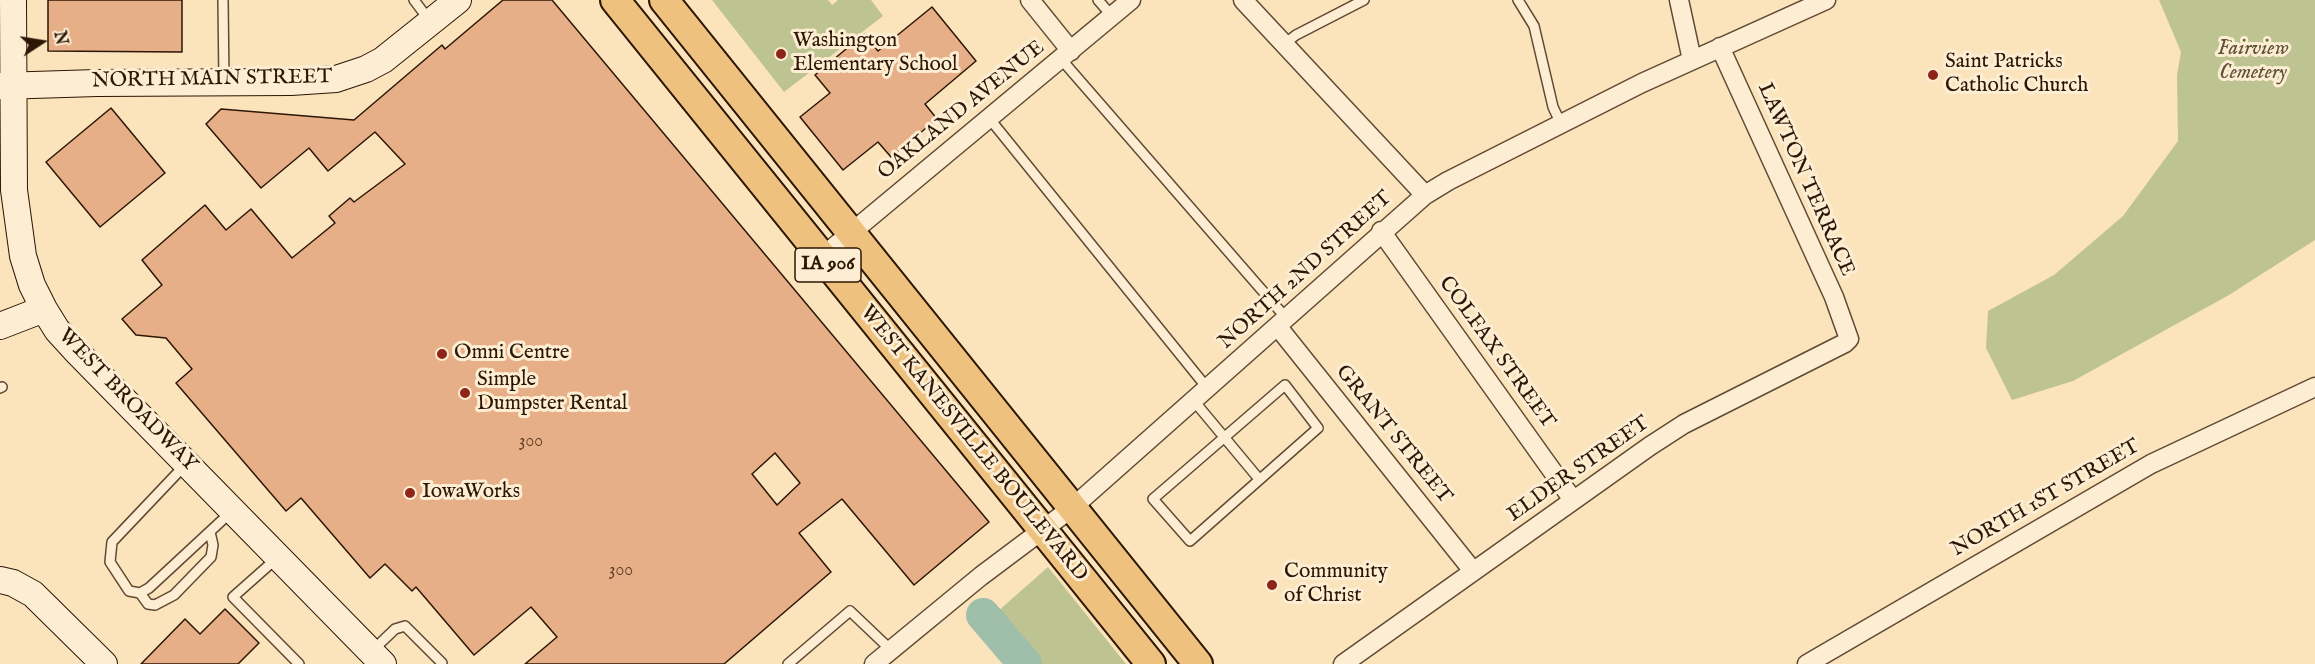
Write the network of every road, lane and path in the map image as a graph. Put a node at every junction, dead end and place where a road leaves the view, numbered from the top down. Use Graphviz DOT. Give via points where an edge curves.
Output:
graph roads {
  1 [pos="13,0"];
  2 [pos="223,0"];
  3 [pos="414,0"];
  4 [pos="458,0"];
  5 [pos="615,0"];
  6 [pos="664,0"];
  7 [pos="1030,0"];
  8 [pos="1098,0"];
  9 [pos="1131,0"];
  10 [pos="1243,0"];
  11 [pos="1364,0"];
  12 [pos="1518,0"];
  13 [pos="1679,0"];
  14 [pos="1826,0"];
  15 [pos="1112,16"];
  16 [pos="430,22"];
  17 [pos="1284,44"];
  18 [pos="1720,47"];
  19 [pos="1066,55"];
  20 [pos="1692,60"];
  21 [pos="224,82"];
  22 [pos="5,84"];
  23 [pos="989,118"];
  24 [pos="1561,124"];
  25 [pos="1425,195"];
  26 [pos="1381,231"];
  27 [pos="852,233"];
  28 [pos="822,257"];
  29 [pos="44,309"];
  30 [pos="1282,323"];
  31 [pos="0,326"];
  32 [pos="1848,333"];
  33 [pos="2315,387"];
  34 [pos="1201,395"];
  35 [pos="1224,437"];
  36 [pos="187,463"];
  37 [pos="1259,479"];
  38 [pos="1573,500"];
  39 [pos="1072,507"];
  40 [pos="233,510"];
  41 [pos="1042,528"];
  42 [pos="210,531"];
  43 [pos="278,557"];
  44 [pos="1473,571"];
  45 [pos="0,580"];
  46 [pos="140,593"];
  47 [pos="891,650"];
  48 [pos="374,659"];
  49 [pos="1354,661"];
  50 [pos="298,663"];
  51 [pos="442,663"];
  52 [pos="104,664"];
  53 [pos="788,664"];
  54 [pos="874,664"];
  55 [pos="1151,664"];
  56 [pos="1198,664"];
  57 [pos="1807,664"];
  1 -- 22 [label="main road, WEST BROADWAY"];
  2 -- 21 [label="lane"];
  3 -- 16 [label="lane"];
  4 -- 16 [label="main road, NORTH MAIN STREET"];
  5 -- 28 [label="main road, WEST KANESVILLE BOULEVARD / IA 906"];
  6 -- 27 [label="main road, WEST KANESVILLE BOULEVARD / IA 906"];
  7 -- 19 [label="street"];
  8 -- 15 [label="lane"];
  9 -- 15 [label="street, OAKLAND AVENUE"];
  10 -- 17 [label="street"];
  11 -- 17 [label="lane"];
  12 -- 24 [label="lane" via="1534,27 1553,107"];
  13 -- 20 [label="street"];
  14 -- 18 [label="street, NORTH 2ND STREET"];
  15 -- 19 [label="street, OAKLAND AVENUE"];
  16 -- 21 [label="main road, NORTH MAIN STREET" via="383,60 353,75 314,81"];
  17 -- 25 [label="street"];
  18 -- 20 [label="street, NORTH 2ND STREET"];
  18 -- 32 [label="street, LAWTON TERRACE"];
  19 -- 23 [label="street, OAKLAND AVENUE"];
  19 -- 30 [label="lane"];
  20 -- 24 [label="street, NORTH 2ND STREET"];
  21 -- 22 [label="main road, NORTH MAIN STREET"];
  22 -- 29 [label="main road, WEST BROADWAY" via="18,226 32,285"];
  23 -- 27 [label="street, OAKLAND AVENUE"];
  23 -- 34 [label="lane"];
  24 -- 25 [label="street, NORTH 2ND STREET"];
  25 -- 26 [label="street, NORTH 2ND STREET"];
  26 -- 30 [label="street, NORTH 2ND STREET"];
  26 -- 38 [label="street, COLFAX STREET"];
  27 -- 28 [label="street, OAKLAND AVENUE"];
  27 -- 39 [label="main road, WEST KANESVILLE BOULEVARD / IA 906"];
  28 -- 41 [label="main road, WEST KANESVILLE BOULEVARD / IA 906"];
  29 -- 31 [label="main road"];
  29 -- 36 [label="main road, WEST BROADWAY" via="78,353"];
  30 -- 34 [label="street, NORTH 2ND STREET"];
  30 -- 44 [label="street, GRANT STREET"];
  32 -- 38 [label="street, ELDER STREET" via="1845,344 1684,424"];
  33 -- 57 [label="street, NORTH 1ST STREET" via="2151,464"];
  34 -- 35 [label="lane"];
  34 -- 39 [label="street, NORTH 2ND STREET"];
  35 -- 37 [label="lane"];
  35 -- 37 [label="lane" via="1285,385 1318,428"];
  35 -- 37 [label="lane" via="1153,499 1190,541"];
  36 -- 40 [label="main road, WEST BROADWAY"];
  36 -- 46 [label="lane" via="112,542 110,562 116,574 129,591"];
  38 -- 44 [label="street, ELDER STREET"];
  39 -- 41 [label="street, NORTH 2ND STREET"];
  39 -- 56 [label="main road, WEST KANESVILLE BOULEVARD / IA 906"];
  40 -- 42 [label="lane"];
  40 -- 43 [label="main road, WEST BROADWAY"];
  41 -- 47 [label="street, NORTH 2ND STREET"];
  41 -- 55 [label="main road, WEST KANESVILLE BOULEVARD / IA 906"];
  42 -- 46 [label="lane"];
  42 -- 46 [label="lane" via="211,556 174,595 155,605 148,604"];
  43 -- 48 [label="main road, WEST BROADWAY"];
  43 -- 50 [label="lane" via="233,597"];
  44 -- 49 [label="street, ELDER STREET"];
  45 -- 52 [label="main road" via="33,594"];
  47 -- 53 [label="lane" via="850,611"];
  47 -- 54 [label="street, NORTH 2ND STREET"];
  48 -- 51 [label="lane" via="395,630 405,626"];
}
